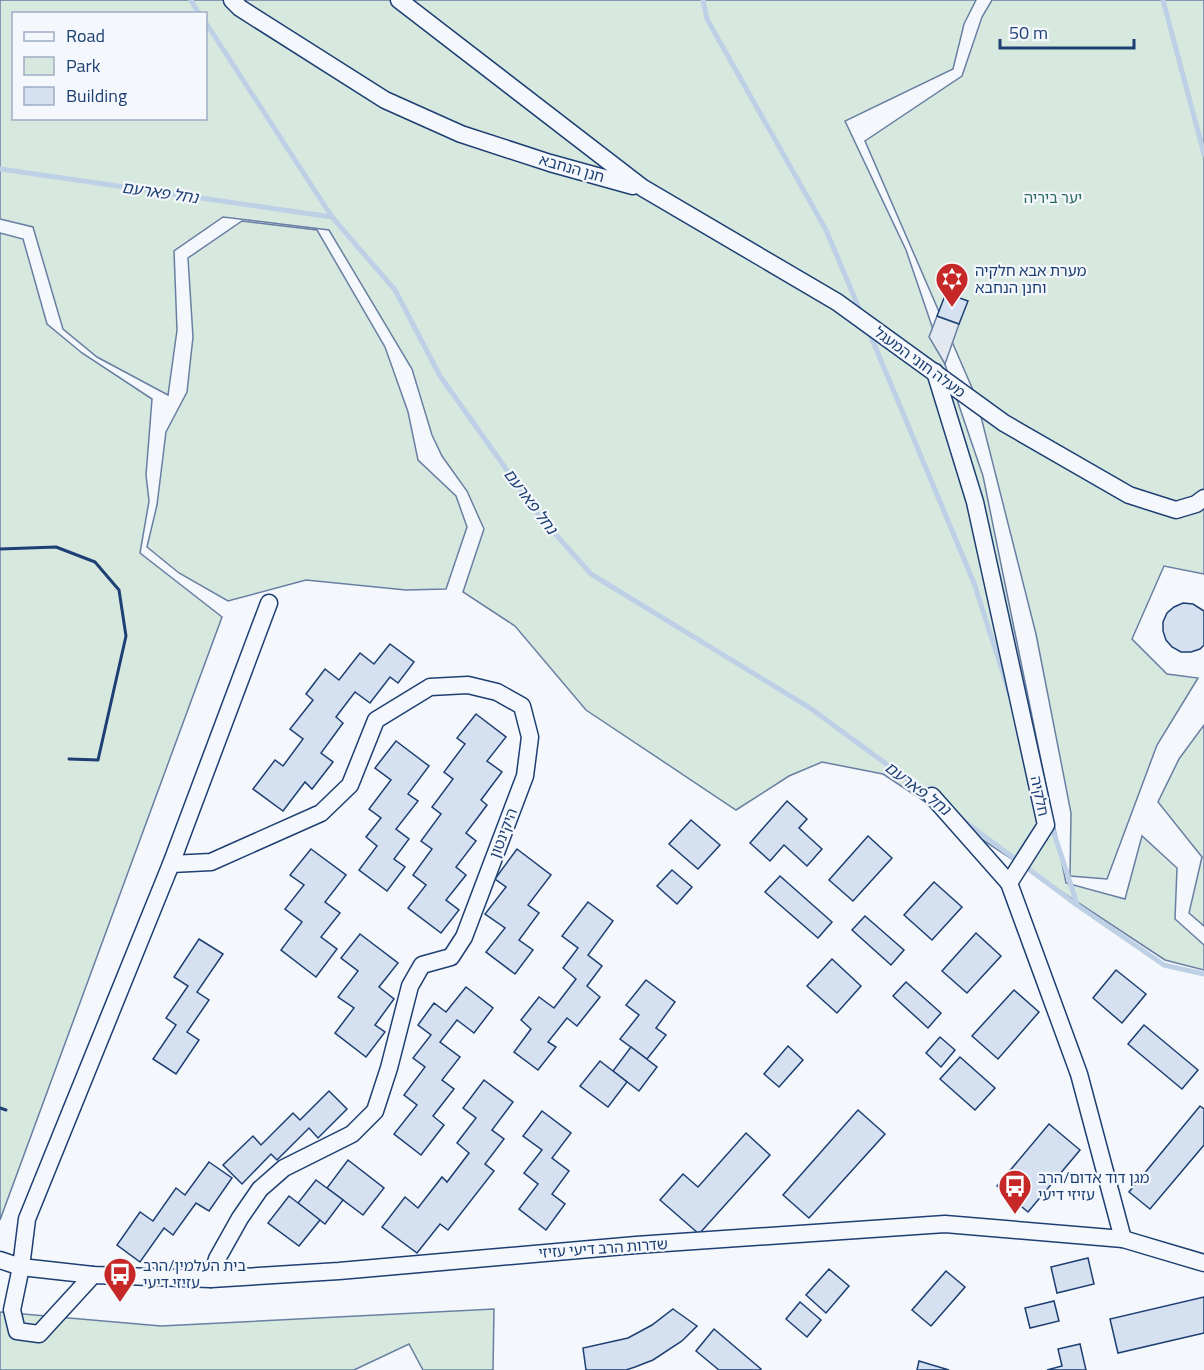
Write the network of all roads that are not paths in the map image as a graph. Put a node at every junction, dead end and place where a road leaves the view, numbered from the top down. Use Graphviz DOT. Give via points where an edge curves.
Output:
graph roads {
  1 [pos="232,0"];
  2 [pos="399,0"];
  3 [pos="643,188"];
  4 [pos="935,372"];
  5 [pos="1204,498"];
  6 [pos="269,603"];
  7 [pos="932,796"];
  8 [pos="171,864"];
  9 [pos="1009,883"];
  10 [pos="1123,1239"];
  11 [pos="0,1260"];
  12 [pos="1204,1263"];
  13 [pos="21,1267"];
  14 [pos="93,1275"];
  15 [pos="211,1279"];
  1 -- 3 [label="street, חנן הנחבא" via="385,100 461,134"];
  2 -- 3 [label="street, חנן הנחבא"];
  3 -- 4 [label="street, מעלה חוני המעגל" via="837,302"];
  4 -- 5 [label="street, מעלה חוני המעגל" via="1004,423 1130,495 1176,510"];
  4 -- 9 [label="street, חלקיה" via="975,502 1046,825"];
  6 -- 8 [label="street"];
  7 -- 9 [label="street"];
  8 -- 13 [label="street" via="27,1219"];
  8 -- 15 [label="street, היקינטון" via="211,862 321,813 350,785 376,720 429,687 468,685 497,692 522,706 530,737 525,776 464,937 451,957 422,965 410,986 375,1111 352,1134 284,1168 260,1189 217,1259"];
  9 -- 10 [label="street" via="1079,1074"];
  10 -- 12 [label="street, שדרות הרב דיעי עזיזי"];
  10 -- 15 [label="street, שדרות הרב דיעי עזיזי" via="945,1224"];
  11 -- 13 [label="street, שדרות הרב דיעי עזיזי"];
  13 -- 14 [label="street, שדרות הרב דיעי עזיזי"];
  13 -- 14 [label="street" via="12,1310 17,1331 39,1334"];
  14 -- 15 [label="street, שדרות הרב דיעי עזיזי"];
}
